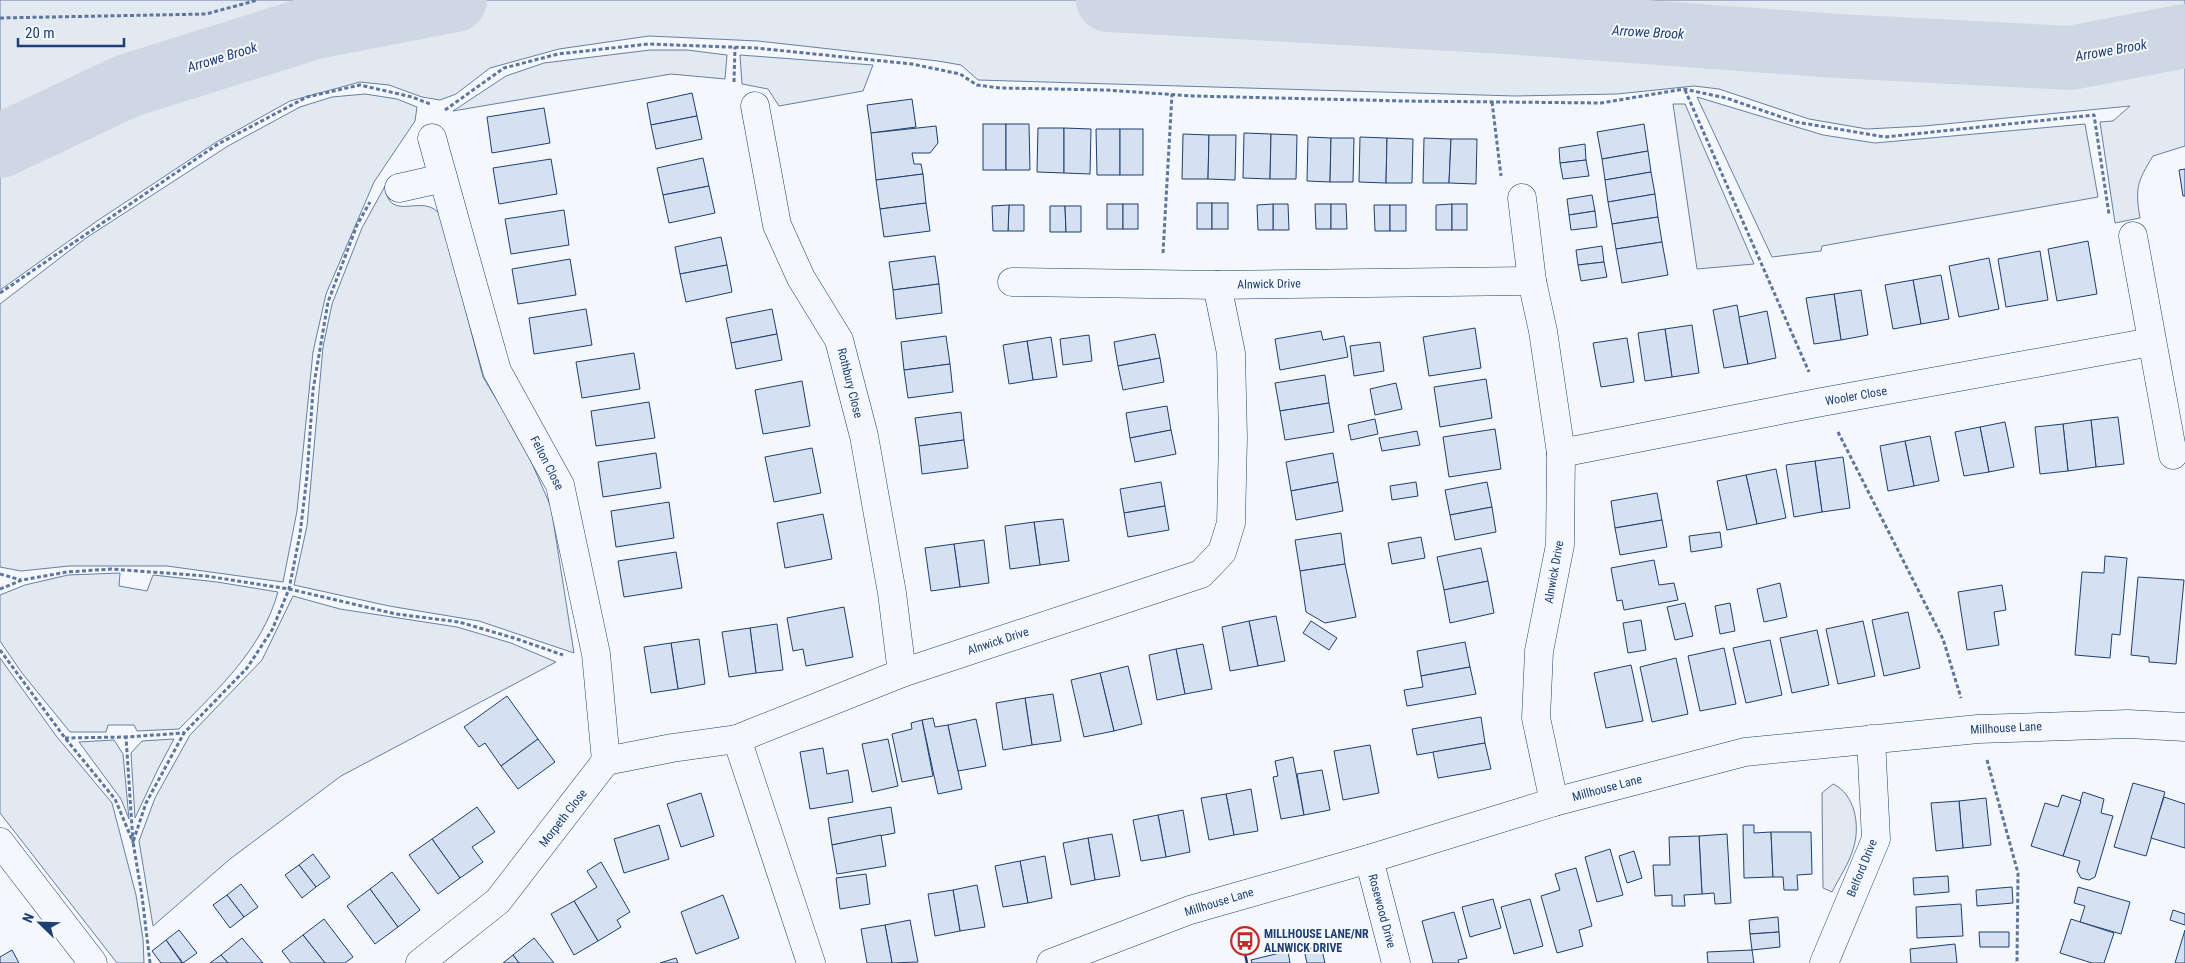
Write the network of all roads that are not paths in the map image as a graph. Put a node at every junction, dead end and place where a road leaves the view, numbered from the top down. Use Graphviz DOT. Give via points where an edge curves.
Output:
graph roads {
  1 [pos="755,106"];
  2 [pos="435,126"];
  3 [pos="443,178"];
  4 [pos="399,188"];
  5 [pos="1522,198"];
  6 [pos="2133,236"];
  7 [pos="1532,281"];
  8 [pos="1012,282"];
  9 [pos="1217,285"];
  10 [pos="2151,342"];
  11 [pos="1561,453"];
  12 [pos="2173,455"];
  13 [pos="902,673"];
  14 [pos="2185,727"];
  15 [pos="737,739"];
  16 [pos="1871,739"];
  17 [pos="606,761"];
  18 [pos="1554,802"];
  19 [pos="0,842"];
  20 [pos="1369,859"];
  21 [pos="93,963"];
  22 [pos="420,963"];
  23 [pos="811,963"];
  24 [pos="1051,963"];
  25 [pos="1396,963"];
  26 [pos="1824,963"];
  1 -- 13 [label="street, Rothbury Close" via="777,225 801,278 842,349 864,436 892,593"];
  2 -- 3 [label="street, Felton Close"];
  3 -- 4 [label="street"];
  3 -- 17 [label="street, Felton Close" via="497,371 560,485 596,654"];
  5 -- 7 [label="street, Alnwick Drive"];
  6 -- 10 [label="street"];
  7 -- 9 [label="street, Alnwick Drive"];
  7 -- 11 [label="street, Alnwick Drive" via="1543,331"];
  8 -- 9 [label="street, Alnwick Drive"];
  9 -- 13 [label="street, Alnwick Drive" via="1231,353 1233,438 1231,524 1222,552 1201,574"];
  10 -- 11 [label="street, Wooler Close"];
  10 -- 12 [label="street"];
  11 -- 18 [label="street, Alnwick Drive" via="1560,544 1539,651 1536,718"];
  13 -- 15 [label="street, Alnwick Drive"];
  14 -- 16 [label="street, Millhouse Lane" via="2128,724 1978,729"];
  15 -- 17 [label="street"];
  15 -- 23 [label="street"];
  16 -- 18 [label="street, Millhouse Lane" via="1744,752"];
  16 -- 26 [label="street, Belford Drive" via="1876,839"];
  17 -- 22 [label="street, Morpeth Close" via="498,901"];
  18 -- 20 [label="street, Millhouse Lane"];
  19 -- 21 [label="street"];
  20 -- 24 [label="street, Millhouse Lane" via="1190,910"];
  20 -- 25 [label="street, Rosewood Drive"];
}
